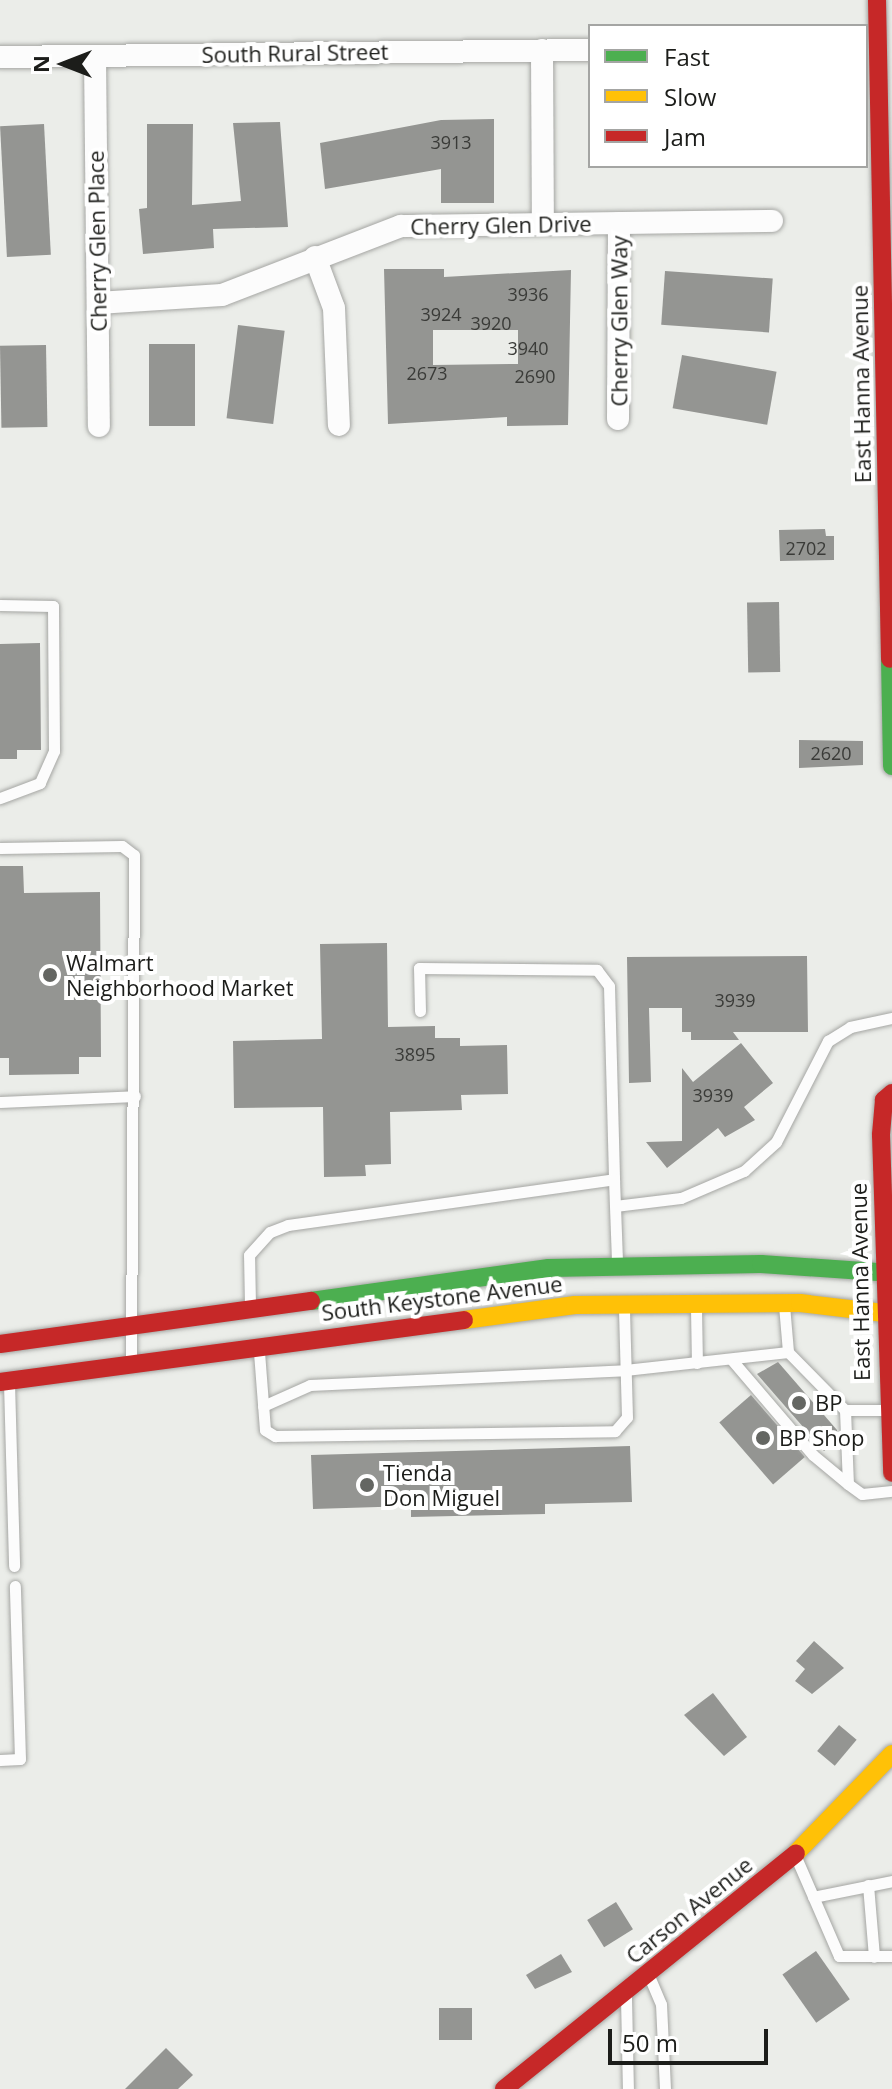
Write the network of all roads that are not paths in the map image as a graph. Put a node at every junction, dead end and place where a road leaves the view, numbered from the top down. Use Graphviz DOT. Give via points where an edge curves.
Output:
graph roads {
  1 [pos="877,0"];
  2 [pos="879,48"];
  3 [pos="542,50"];
  4 [pos="588,50"];
  5 [pos="95,56"];
  6 [pos="0,57"];
  7 [pos="772,221"];
  8 [pos="619,223"];
  9 [pos="543,224"];
  10 [pos="315,257"];
  11 [pos="98,303"];
  12 [pos="618,419"];
  13 [pos="339,425"];
  14 [pos="99,426"];
  15 [pos="0,605"];
  16 [pos="892,766"];
  17 [pos="0,798"];
  18 [pos="0,848"];
  19 [pos="420,1011"];
  20 [pos="892,1018"];
  21 [pos="892,1093"];
  22 [pos="135,1096"];
  23 [pos="0,1102"];
  24 [pos="614,1179"];
  25 [pos="615,1206"];
  26 [pos="617,1265"];
  27 [pos="888,1272"];
  28 [pos="624,1302"];
  29 [pos="696,1302"];
  30 [pos="783,1303"];
  31 [pos="251,1310"];
  32 [pos="887,1314"];
  33 [pos="132,1327"];
  34 [pos="0,1344"];
  35 [pos="258,1347"];
  36 [pos="788,1352"];
  37 [pos="731,1359"];
  38 [pos="697,1363"];
  39 [pos="131,1366"];
  40 [pos="625,1370"];
  41 [pos="5,1382"];
  42 [pos="263,1406"];
  43 [pos="887,1409"];
  44 [pos="845,1410"];
  45 [pos="892,1473"];
  46 [pos="848,1484"];
  47 [pos="892,1491"];
  48 [pos="14,1566"];
  49 [pos="15,1586"];
  50 [pos="892,1754"];
  51 [pos="0,1760"];
  52 [pos="795,1854"];
  53 [pos="892,1881"];
  54 [pos="868,1885"];
  55 [pos="813,1897"];
  56 [pos="892,1956"];
  57 [pos="874,1957"];
  58 [pos="648,1975"];
  59 [pos="626,1992"];
  60 [pos="504,2089"];
  61 [pos="628,2089"];
  62 [pos="665,2089"];
  1 -- 2 [label="main road, East Hanna Avenue"];
  2 -- 16 [label="main road, East Hanna Avenue"];
  3 -- 4 [label="street, South Rural Street"];
  3 -- 5 [label="street, South Rural Street"];
  3 -- 9 [label="street"];
  5 -- 6 [label="street, South Rural Street"];
  5 -- 11 [label="street, Cherry Glen Place"];
  7 -- 8 [label="street, Cherry Glen Drive"];
  8 -- 9 [label="street, Cherry Glen Drive"];
  8 -- 12 [label="street, Cherry Glen Way"];
  9 -- 10 [label="street, Cherry Glen Drive" via="401,226"];
  10 -- 11 [label="street, Cherry Glen Drive" via="207,298"];
  10 -- 13 [label="street" via="334,308"];
  11 -- 14 [label="street, Cherry Glen Place"];
  15 -- 17 [label="lane" via="53,606 54,751 40,783"];
  18 -- 22 [label="lane" via="122,846 134,855"];
  19 -- 24 [label="lane" via="419,968 597,970 609,986"];
  20 -- 25 [label="lane" via="850,1027 828,1041 776,1142 744,1171 681,1198"];
  21 -- 27 [label="main road, East Hanna Avenue" via="884,1100 881,1135"];
  22 -- 23 [label="lane"];
  22 -- 33 [label="lane"];
  24 -- 25 [label="lane"];
  24 -- 31 [label="lane" via="288,1225 270,1232 249,1255"];
  25 -- 26 [label="lane"];
  26 -- 27 [label="main road, South Keystone Avenue" via="761,1264"];
  26 -- 31 [label="main road, South Keystone Avenue" via="508,1272"];
  27 -- 32 [label="main road, East Hanna Avenue"];
  28 -- 29 [label="main road, South Keystone Avenue"];
  28 -- 35 [label="main road, South Keystone Avenue" via="457,1318"];
  28 -- 40 [label="lane"];
  29 -- 30 [label="main road, South Keystone Avenue"];
  29 -- 38 [label="lane"];
  30 -- 32 [label="main road, South Keystone Avenue"];
  30 -- 36 [label="lane"];
  31 -- 33 [label="main road, South Keystone Avenue"];
  31 -- 35 [label="main road"];
  32 -- 43 [label="main road, East Hanna Avenue"];
  33 -- 34 [label="main road, South Keystone Avenue"];
  33 -- 39 [label="lane"];
  35 -- 39 [label="main road, South Keystone Avenue"];
  35 -- 42 [label="lane"];
  36 -- 37 [label="lane"];
  36 -- 44 [label="lane"];
  37 -- 38 [label="lane"];
  37 -- 46 [label="lane" via="813,1455"];
  38 -- 40 [label="lane"];
  39 -- 41 [label="main road, South Keystone Avenue"];
  40 -- 42 [label="lane" via="310,1385"];
  40 -- 42 [label="lane" via="627,1417 615,1431 275,1436 265,1430"];
  41 -- 48 [label="lane"];
  43 -- 44 [label="lane"];
  43 -- 45 [label="main road, East Hanna Avenue"];
  44 -- 46 [label="lane"];
  46 -- 47 [label="lane" via="862,1494"];
  49 -- 51 [label="lane" via="20,1759"];
  50 -- 52 [label="main road, Carson Avenue"];
  52 -- 55 [label="lane"];
  52 -- 58 [label="main road, Carson Avenue"];
  53 -- 54 [label="lane"];
  54 -- 55 [label="lane"];
  54 -- 57 [label="lane"];
  55 -- 57 [label="lane" via="839,1956"];
  56 -- 57 [label="lane"];
  58 -- 59 [label="main road, Carson Avenue"];
  58 -- 62 [label="lane" via="661,2004"];
  59 -- 60 [label="main road, Carson Avenue"];
  59 -- 61 [label="lane"];
}
